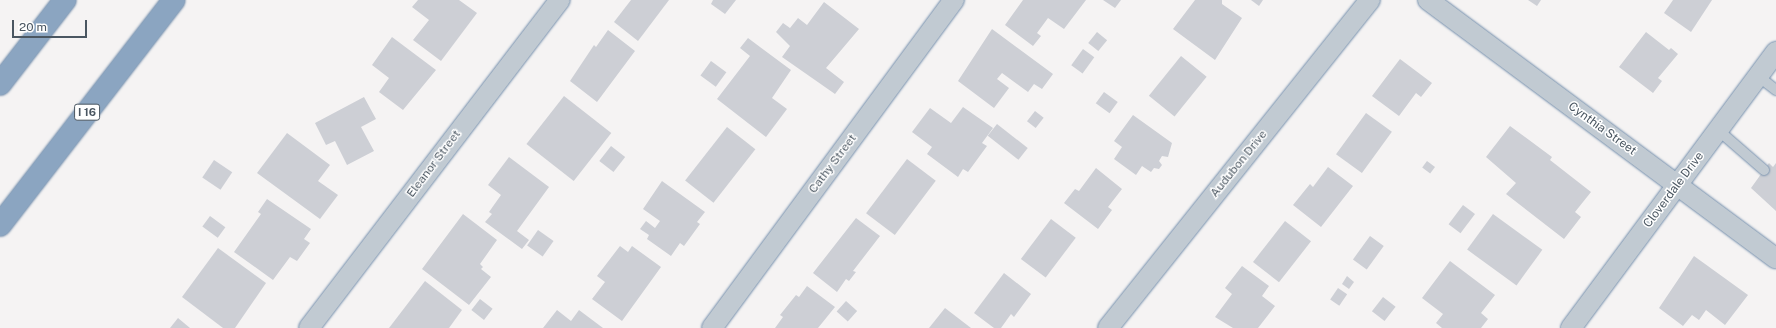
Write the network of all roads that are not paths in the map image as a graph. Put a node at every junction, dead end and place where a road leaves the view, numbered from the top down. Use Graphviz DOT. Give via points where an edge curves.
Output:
graph roads {
  1 [pos="65,0"];
  2 [pos="174,0"];
  3 [pos="560,0"];
  4 [pos="954,0"];
  5 [pos="1370,0"];
  6 [pos="1428,0"];
  7 [pos="1776,52"];
  8 [pos="1758,76"];
  9 [pos="0,84"];
  10 [pos="1776,90"];
  11 [pos="1718,130"];
  12 [pos="1764,170"];
  13 [pos="1678,185"];
  14 [pos="0,225"];
  15 [pos="1776,258"];
  16 [pos="309,328"];
  17 [pos="712,328"];
  18 [pos="1108,328"];
  19 [pos="1571,328"];
  1 -- 9 [label="highway"];
  2 -- 14 [label="highway, I 16"];
  3 -- 16 [label="street, Eleanor Street"];
  4 -- 17 [label="street, Cathy Street"];
  5 -- 18 [label="street, Audubon Drive"];
  6 -- 13 [label="street, Cynthia Street"];
  7 -- 8 [label="street, Cloverdale Drive"];
  8 -- 10 [label="lane"];
  8 -- 11 [label="street, Cloverdale Drive"];
  11 -- 12 [label="lane"];
  11 -- 13 [label="street, Cloverdale Drive"];
  13 -- 15 [label="street, Cynthia Street"];
  13 -- 19 [label="street, Cloverdale Drive"];
}
